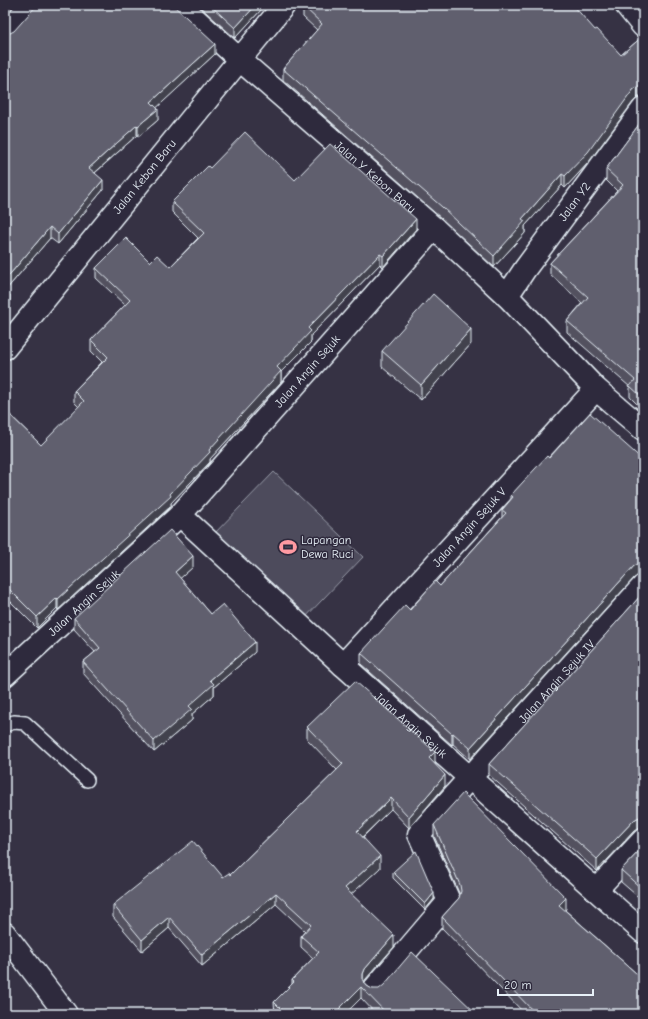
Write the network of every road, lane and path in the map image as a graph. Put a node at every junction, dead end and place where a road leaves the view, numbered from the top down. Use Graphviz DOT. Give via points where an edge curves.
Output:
graph roads {
  1 [pos="31,5"];
  2 [pos="180,5"];
  3 [pos="284,5"];
  4 [pos="626,5"];
  5 [pos="643,26"];
  6 [pos="5,33"];
  7 [pos="240,60"];
  8 [pos="643,109"];
  9 [pos="434,228"];
  10 [pos="507,296"];
  11 [pos="5,348"];
  12 [pos="596,389"];
  13 [pos="643,429"];
  14 [pos="180,515"];
  15 [pos="643,586"];
  16 [pos="343,665"];
  17 [pos="5,674"];
  18 [pos="5,725"];
  19 [pos="470,777"];
  20 [pos="87,780"];
  21 [pos="643,840"];
  22 [pos="596,890"];
  23 [pos="643,932"];
  24 [pos="5,934"];
  25 [pos="375,988"];
  26 [pos="66,1014"];
  1 -- 6 [label="main road"];
  2 -- 7 [label="main road, Jalan Y Kebon Baru"];
  3 -- 7 [label="main road, Jalan Kebon Baru"];
  4 -- 5 [label="main road"];
  7 -- 9 [label="main road, Jalan Y Kebon Baru"];
  7 -- 11 [label="main road, Jalan Kebon Baru"];
  8 -- 10 [label="main road, Jalan Y2"];
  9 -- 10 [label="main road, Jalan Y Kebon Baru"];
  9 -- 14 [label="main road, Jalan Angin Sejuk"];
  10 -- 12 [label="main road, Jalan Y Kebon Baru"];
  12 -- 13 [label="main road"];
  12 -- 16 [label="main road, Jalan Angin Sejuk V"];
  14 -- 16 [label="main road, Jalan Angin Sejuk"];
  14 -- 17 [label="main road, Jalan Angin Sejuk"];
  15 -- 19 [label="main road, Jalan Angin Sejuk IV"];
  16 -- 19 [label="main road, Jalan Angin Sejuk"];
  18 -- 20 [label="lane" via="14,722 25,723"];
  19 -- 22 [label="main road, Jalan Angin Sejuk"];
  19 -- 25 [label="main road, Jalan Angin Sejuk IV" via="419,834 449,901"];
  21 -- 22 [label="main road"];
  22 -- 23 [label="main road, Jalan Angin Sejuk"];
  24 -- 26 [label="main road"];
}
